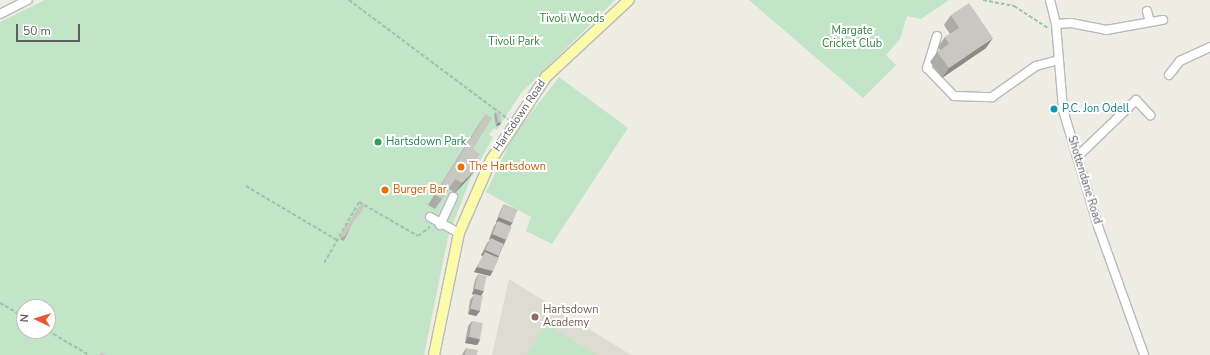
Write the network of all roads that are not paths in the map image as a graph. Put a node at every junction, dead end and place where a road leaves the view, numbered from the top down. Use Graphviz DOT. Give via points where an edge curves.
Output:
graph roads {
  1 [pos="28,0"];
  2 [pos="629,0"];
  3 [pos="1050,0"];
  4 [pos="1147,11"];
  5 [pos="0,14"];
  6 [pos="1163,20"];
  7 [pos="1150,22"];
  8 [pos="1056,24"];
  9 [pos="937,36"];
  10 [pos="1210,47"];
  11 [pos="1058,60"];
  12 [pos="1169,75"];
  13 [pos="1150,115"];
  14 [pos="1077,158"];
  15 [pos="453,197"];
  16 [pos="459,233"];
  17 [pos="434,355"];
  18 [pos="1144,355"];
  1 -- 5 [label="street"];
  2 -- 16 [label="main road, Hartsdown Road" via="546,77 513,123 473,196"];
  3 -- 8 [label="street, Shottendane Road"];
  4 -- 7 [label="street"];
  6 -- 7 [label="street"];
  7 -- 8 [label="street" via="1106,30 1071,23"];
  8 -- 11 [label="street, Shottendane Road"];
  9 -- 11 [label="street" via="927,68 954,96 992,97 1041,64"];
  10 -- 12 [label="street" via="1180,61"];
  11 -- 14 [label="street, Shottendane Road" via="1063,110"];
  13 -- 14 [label="street" via="1136,100"];
  14 -- 18 [label="street, Shottendane Road"];
  15 -- 16 [label="street" via="434,222"];
  16 -- 17 [label="main road, Hartsdown Road"];
}
